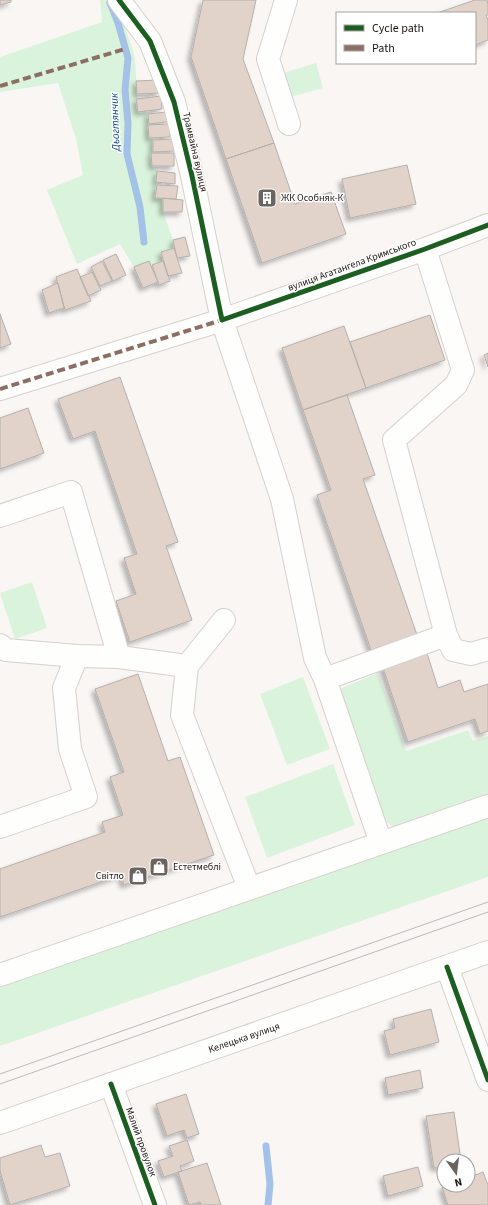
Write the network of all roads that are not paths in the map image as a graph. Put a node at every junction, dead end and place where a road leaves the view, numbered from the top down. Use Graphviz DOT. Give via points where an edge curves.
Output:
graph roads {
  1 [pos="119,0"];
  2 [pos="286,0"];
  3 [pos="289,124"];
  4 [pos="488,225"];
  5 [pos="425,249"];
  6 [pos="222,320"];
  7 [pos="0,389"];
  8 [pos="0,516"];
  9 [pos="224,620"];
  10 [pos="446,635"];
  11 [pos="0,645"];
  12 [pos="488,649"];
  13 [pos="77,656"];
  14 [pos="119,657"];
  15 [pos="187,666"];
  16 [pos="325,679"];
  17 [pos="488,806"];
  18 [pos="0,827"];
  19 [pos="382,843"];
  20 [pos="249,888"];
  21 [pos="488,952"];
  22 [pos="447,967"];
  23 [pos="0,975"];
  24 [pos="488,1080"];
  25 [pos="111,1084"];
  26 [pos="0,1123"];
  27 [pos="155,1205"];
  1 -- 6 [label="street, Трамвайна вулиця" via="150,41 174,102"];
  2 -- 3 [label="street" via="268,59"];
  4 -- 5 [label="street, вулиця Агатангела Кримського"];
  5 -- 6 [label="street, вулиця Агатангела Кримського"];
  5 -- 10 [label="street" via="463,370 456,385 394,440"];
  6 -- 7 [label="street, вулиця Агатангела Кримського"];
  6 -- 16 [label="street, Трамвайна вулиця" via="282,498 315,658"];
  8 -- 14 [label="street" via="71,492"];
  9 -- 15 [label="street"];
  10 -- 12 [label="street" via="453,650 471,654"];
  10 -- 16 [label="street"];
  11 -- 13 [label="street" via="6,650"];
  13 -- 14 [label="street"];
  13 -- 18 [label="street" via="64,688 70,749 86,797"];
  14 -- 15 [label="street"];
  15 -- 20 [label="street" via="182,715"];
  16 -- 19 [label="street, Трамвайна вулиця"];
  17 -- 19 [label="street"];
  19 -- 20 [label="street"];
  20 -- 23 [label="street"];
  21 -- 22 [label="street, Келецька вулиця"];
  22 -- 24 [label="street"];
  22 -- 25 [label="street, Келецька вулиця"];
  25 -- 26 [label="street, Келецька вулиця"];
  25 -- 27 [label="street, Малий провулок"];
}
